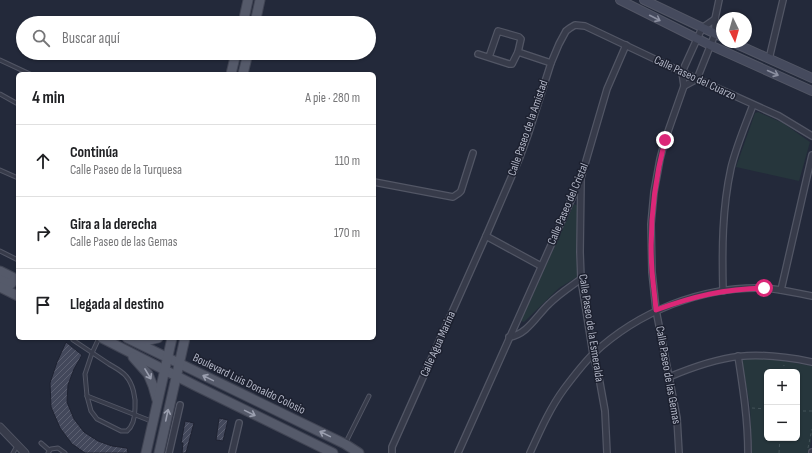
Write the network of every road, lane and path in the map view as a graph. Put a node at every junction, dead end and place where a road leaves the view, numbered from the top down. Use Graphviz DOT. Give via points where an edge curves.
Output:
graph roads {
  1 [pos="248,0"];
  2 [pos="260,0"];
  3 [pos="620,0"];
  4 [pos="644,0"];
  5 [pos="719,0"];
  6 [pos="783,0"];
  7 [pos="656,3"];
  8 [pos="245,16"];
  9 [pos="257,16"];
  10 [pos="715,19"];
  11 [pos="716,23"];
  12 [pos="575,25"];
  13 [pos="702,28"];
  14 [pos="716,35"];
  15 [pos="697,39"];
  16 [pos="716,39"];
  17 [pos="626,45"];
  18 [pos="710,45"];
  19 [pos="745,48"];
  20 [pos="518,52"];
  21 [pos="478,54"];
  22 [pos="490,57"];
  23 [pos="769,59"];
  24 [pos="0,60"];
  25 [pos="234,60"];
  26 [pos="246,60"];
  27 [pos="551,63"];
  28 [pos="26,72"];
  29 [pos="231,72"];
  30 [pos="243,72"];
  31 [pos="682,72"];
  32 [pos="812,78"];
  33 [pos="696,79"];
  34 [pos="684,86"];
  35 [pos="812,91"];
  36 [pos="0,94"];
  37 [pos="16,103"];
  38 [pos="753,105"];
  39 [pos="812,136"];
  40 [pos="473,153"];
  41 [pos="812,155"];
  42 [pos="0,170"];
  43 [pos="16,177"];
  44 [pos="581,178"];
  45 [pos="376,182"];
  46 [pos="486,236"];
  47 [pos="0,251"];
  48 [pos="16,259"];
  49 [pos="541,266"];
  50 [pos="0,271"];
  51 [pos="582,279"];
  52 [pos="0,280"];
  53 [pos="16,280"];
  54 [pos="0,287"];
  55 [pos="781,290"];
  56 [pos="723,291"];
  57 [pos="16,295"];
  58 [pos="812,296"];
  59 [pos="656,310"];
  60 [pos="509,336"];
  61 [pos="73,340"];
  62 [pos="99,340"];
  63 [pos="104,340"];
  64 [pos="131,340"];
  65 [pos="172,340"];
  66 [pos="185,340"];
  67 [pos="129,352"];
  68 [pos="92,353"];
  69 [pos="593,354"];
  70 [pos="738,356"];
  71 [pos="168,358"];
  72 [pos="784,362"];
  73 [pos="812,362"];
  74 [pos="179,364"];
  75 [pos="783,369"];
  76 [pos="165,370"];
  77 [pos="176,376"];
  78 [pos="669,377"];
  79 [pos="196,386"];
  80 [pos="87,396"];
  81 [pos="369,396"];
  82 [pos="170,398"];
  83 [pos="158,401"];
  84 [pos="180,405"];
  85 [pos="751,405"];
  86 [pos="764,409"];
  87 [pos="800,410"];
  88 [pos="812,411"];
  89 [pos="134,415"];
  90 [pos="153,421"];
  91 [pos="239,423"];
  92 [pos="0,427"];
  93 [pos="812,429"];
  94 [pos="780,441"];
  95 [pos="41,443"];
  96 [pos="345,444"];
  97 [pos="17,445"];
  98 [pos="606,451"];
  99 [pos="23,452"];
  100 [pos="48,452"];
  101 [pos="810,452"];
  102 [pos="13,453"];
  103 [pos="65,453"];
  104 [pos="146,453"];
  105 [pos="159,453"];
  106 [pos="169,453"];
  107 [pos="232,453"];
  108 [pos="333,453"];
  109 [pos="359,453"];
  110 [pos="392,453"];
  111 [pos="458,453"];
  112 [pos="530,453"];
  113 [pos="679,453"];
  114 [pos="748,453"];
  115 [pos="779,453"];
  1 -- 8 [label="main road"];
  2 -- 9 [label="main road"];
  3 -- 15 [label="main road, one-way"];
  4 -- 7 [label="main road"];
  5 -- 10 [label="street"];
  6 -- 23 [label="street"];
  7 -- 13 [label="main road"];
  10 -- 11 [label="street"];
  10 -- 13 [label="street"];
  12 -- 17 [label="street, Calle Paseo del Cuarzo" via="586,26"];
  12 -- 27 [label="street, Calle Paseo de la Amistad" via="562,37"];
  13 -- 14 [label="main road"];
  13 -- 15 [label="street"];
  15 -- 18 [label="main road"];
  15 -- 31 [label="street"];
  16 -- 18 [label="street"];
  17 -- 31 [label="street, Calle Paseo del Cuarzo"];
  17 -- 44 [label="street, Calle Paseo del Cristal" via="608,89"];
  18 -- 33 [label="street"];
  18 -- 35 [label="main road, one-way"];
  19 -- 23 [label="main road"];
  20 -- 22 [label="street" via="512,64"];
  20 -- 22 [label="street" via="522,40 520,37 498,31"];
  20 -- 27 [label="street"];
  21 -- 22 [label="street"];
  23 -- 32 [label="main road"];
  24 -- 28 [label="lane"];
  25 -- 29 [label="main road"];
  26 -- 30 [label="main road"];
  27 -- 46 [label="street, Calle Paseo de la Amistad" via="528,135"];
  31 -- 33 [label="street, Calle Paseo del Cuarzo"];
  31 -- 34 [label="street, Calle Paseo de las Gemas"];
  33 -- 34 [label="street"];
  33 -- 38 [label="street, Calle Paseo del Cuarzo"];
  34 -- 59 [label="street, Calle Paseo de las Gemas" via="665,140 654,192 651,254"];
  36 -- 37 [label="lane"];
  38 -- 39 [label="street, Calle Paseo del Cuarzo" via="779,116"];
  38 -- 56 [label="street" via="736,150 726,192 722,248"];
  40 -- 45 [label="street" via="461,191 456,196"];
  41 -- 55 [label="street"];
  42 -- 43 [label="lane"];
  44 -- 49 [label="street, Calle Paseo del Cristal"];
  44 -- 51 [label="street, Calle Paseo de la Esmeralda"];
  46 -- 49 [label="street"];
  46 -- 110 [label="street, Calle Agua Marina" via="392,447"];
  47 -- 48 [label="lane"];
  49 -- 60 [label="street, Calle Paseo del Cristal"];
  50 -- 53 [label="main road"];
  51 -- 60 [label="street" via="562,292 521,333"];
  51 -- 69 [label="street, Calle Paseo de la Esmeralda"];
  52 -- 53 [label="main road" via="11,284"];
  54 -- 57 [label="main road"];
  55 -- 56 [label="street" via="764,288"];
  55 -- 58 [label="street"];
  56 -- 59 [label="street" via="680,301"];
  59 -- 69 [label="street"];
  59 -- 78 [label="street, Calle Paseo de las Gemas"];
  60 -- 111 [label="street, Calle Paseo del Cristal"];
  61 -- 68 [label="lane"];
  62 -- 68 [label="lane"];
  63 -- 67 [label="main road, Boulevard Luis Donaldo Colosio"];
  64 -- 71 [label="main road, Boulevard Luis Donaldo Colosio"];
  65 -- 71 [label="main road"];
  66 -- 74 [label="main road"];
  67 -- 76 [label="main road, Boulevard Luis Donaldo Colosio"];
  67 -- 83 [label="main road, one-way" via="148,374"];
  68 -- 80 [label="lane" via="85,374"];
  68 -- 89 [label="lane" via="127,377 134,393"];
  69 -- 98 [label="street, Calle Paseo de la Esmeralda" via="605,411"];
  69 -- 112 [label="street" via="564,390"];
  70 -- 73 [label="street" via="769,355"];
  70 -- 78 [label="street" via="712,360"];
  70 -- 114 [label="street" via="745,400"];
  71 -- 74 [label="main road, Boulevard Luis Donaldo Colosio"];
  71 -- 76 [label="main road"];
  72 -- 75 [label="path"];
  74 -- 77 [label="main road"];
  96 -- 74 [label="main road, Boulevard Luis Donaldo Colosio, one-way"];
  76 -- 77 [label="main road, Boulevard Luis Donaldo Colosio"];
  76 -- 83 [label="main road"];
  77 -- 79 [label="main road, Boulevard Luis Donaldo Colosio"];
  77 -- 82 [label="main road"];
  78 -- 113 [label="street, Calle Paseo de las Gemas" via="677,418"];
  79 -- 82 [label="main road" via="183,387"];
  79 -- 108 [label="main road, Boulevard Luis Donaldo Colosio, one-way"];
  80 -- 89 [label="lane"];
  80 -- 89 [label="lane" via="94,416 121,431 129,429"];
  81 -- 96 [label="lane"];
  105 -- 82 [label="main road, one-way"];
  83 -- 90 [label="main road"];
  84 -- 106 [label="street"];
  85 -- 86 [label="path" via="751,408"];
  87 -- 88 [label="path"];
  89 -- 90 [label="lane"];
  90 -- 104 [label="main road"];
  91 -- 107 [label="street"];
  92 -- 97 [label="street"];
  93 -- 101 [label="path"];
  94 -- 115 [label="path"];
  95 -- 100 [label="lane"];
  96 -- 109 [label="main road, Boulevard Luis Donaldo Colosio"];
  97 -- 99 [label="street"];
  97 -- 102 [label="lane"];
  100 -- 103 [label="lane" via="56,448"];
}
